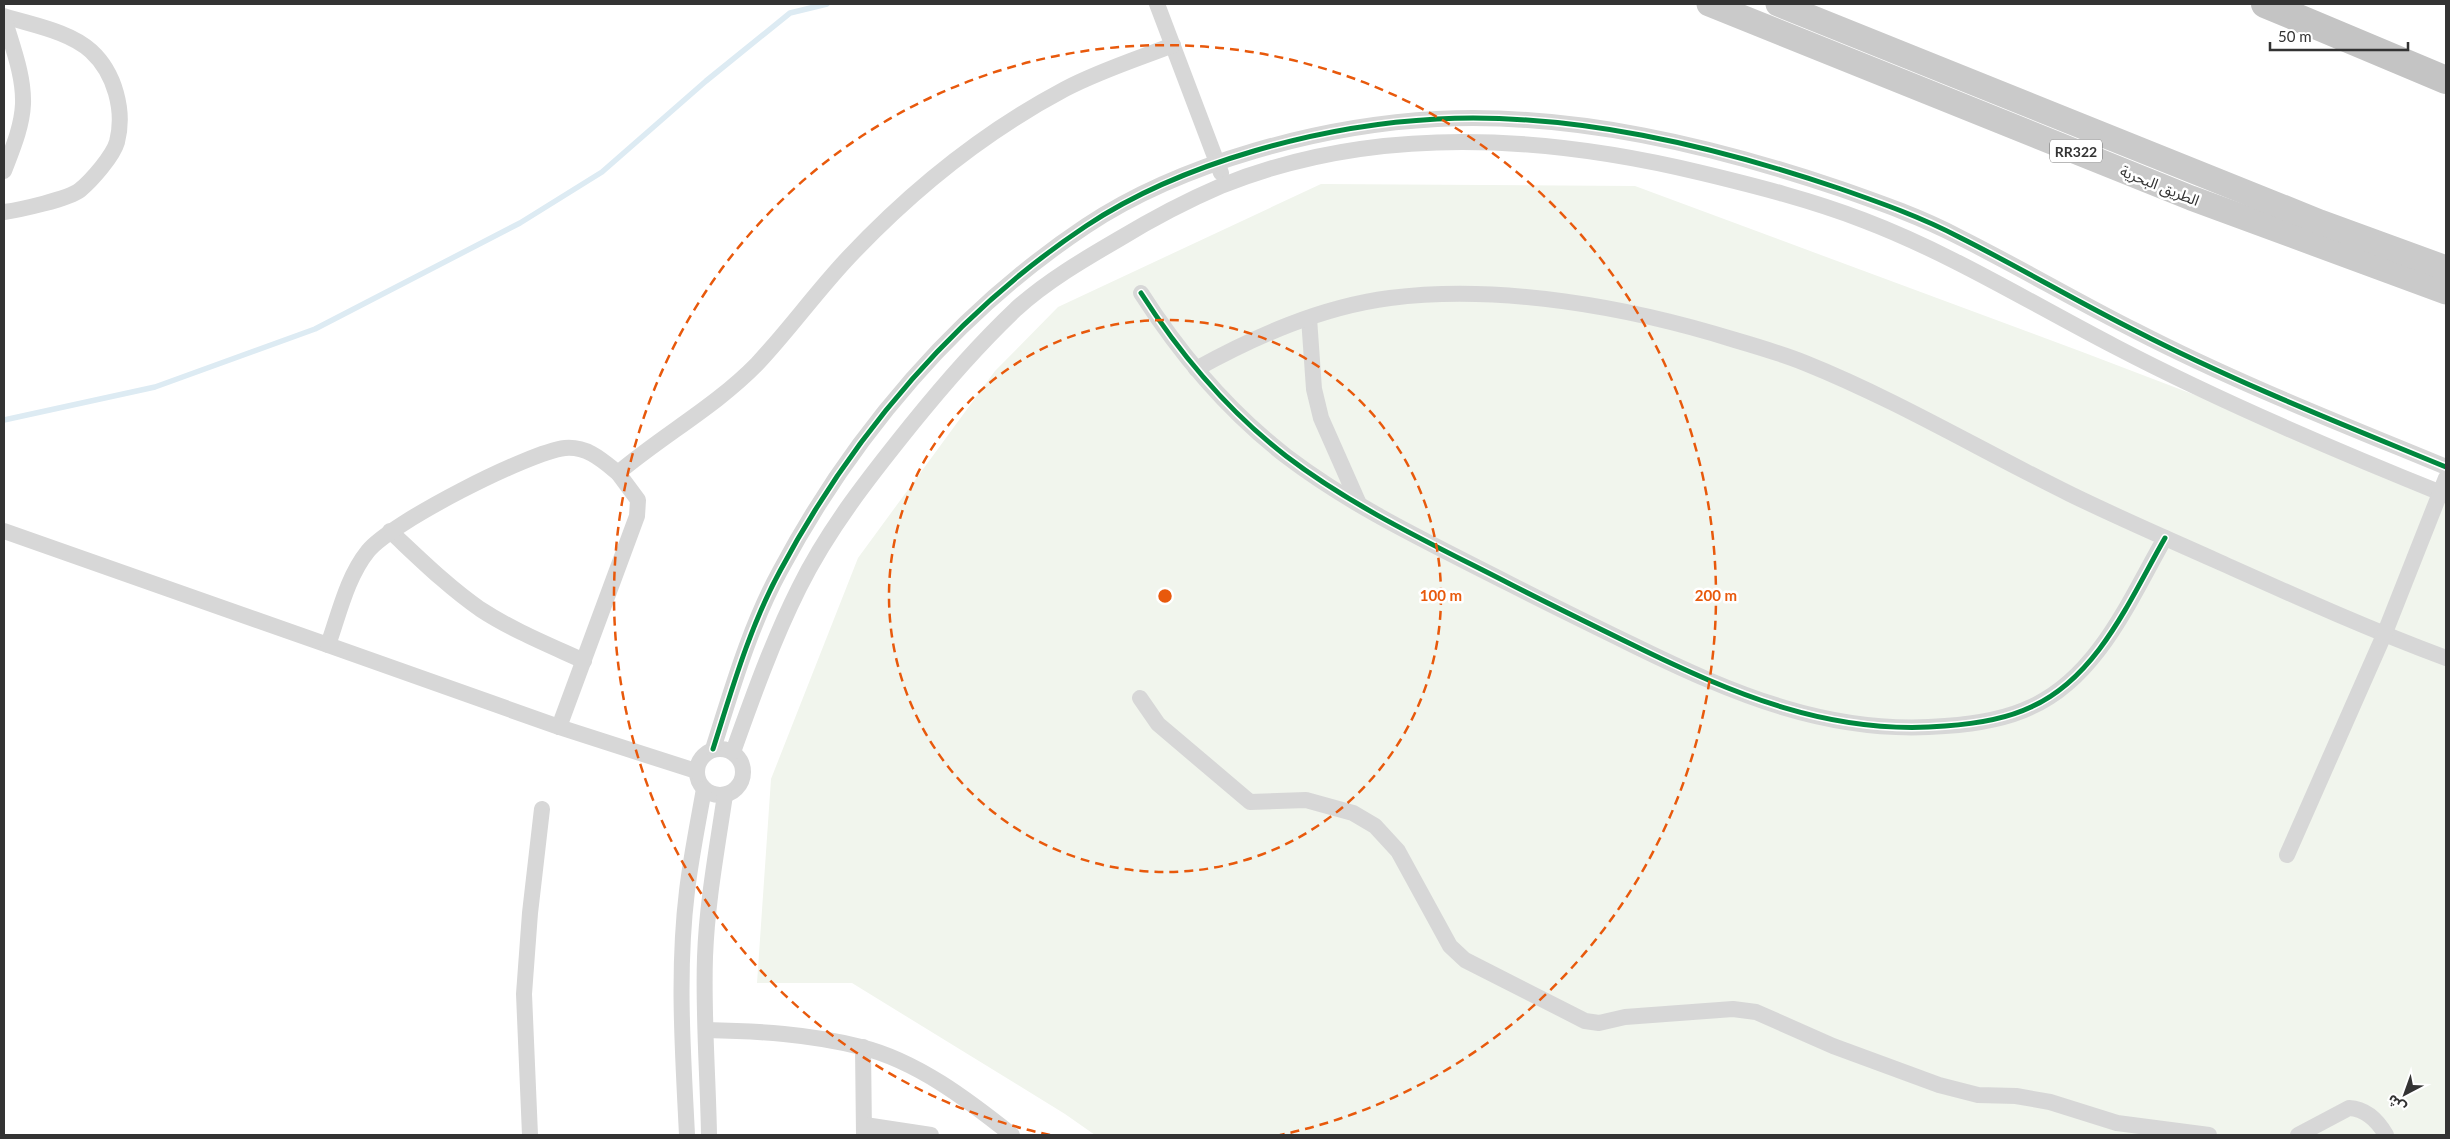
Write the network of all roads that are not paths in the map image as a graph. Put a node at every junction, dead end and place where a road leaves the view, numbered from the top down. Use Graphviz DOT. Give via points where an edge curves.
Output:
graph roads {
  1 [pos="1157,4"];
  2 [pos="1709,4"];
  3 [pos="1778,4"];
  4 [pos="2265,4"];
  5 [pos="4,17"];
  6 [pos="1173,45"];
  7 [pos="2446,80"];
  8 [pos="1218,164"];
  9 [pos="4,171"];
  10 [pos="1225,184"];
  11 [pos="4,212"];
  12 [pos="2446,268"];
  13 [pos="2446,292"];
  14 [pos="1141,293"];
  15 [pos="1309,318"];
  16 [pos="1196,369"];
  17 [pos="2446,467"];
  18 [pos="618,473"];
  19 [pos="2446,478"];
  20 [pos="2443,494"];
  21 [pos="1359,504"];
  22 [pos="390,531"];
  23 [pos="4,532"];
  24 [pos="2165,538"];
  25 [pos="2384,635"];
  26 [pos="328,645"];
  27 [pos="2446,658"];
  28 [pos="584,661"];
  29 [pos="1140,698"];
  30 [pos="559,727"];
  31 [pos="714,749"];
  32 [pos="733,752"];
  33 [pos="696,771"];
  34 [pos="704,789"];
  35 [pos="725,795"];
  36 [pos="542,809"];
  37 [pos="2287,855"];
  38 [pos="706,1030"];
  39 [pos="863,1047"];
  40 [pos="865,1130"];
  41 [pos="530,1135"];
  42 [pos="687,1135"];
  43 [pos="709,1135"];
  44 [pos="932,1135"];
  45 [pos="1012,1135"];
  46 [pos="2209,1135"];
  47 [pos="2298,1135"];
  48 [pos="2386,1135"];
  1 -- 6 [label="street"];
  2 -- 13 [label="main road, الطريق البحرية / RR322" via="2191,198"];
  3 -- 12 [label="main road, الطريق البحرية / RR322" via="2320,222"];
  4 -- 7 [label="highway"];
  5 -- 9 [label="street" via="18,66 23,105 16,139"];
  5 -- 11 [label="street" via="66,36 91,51 106,68 117,92 119,117 116,143 101,168 79,191"];
  6 -- 8 [label="street"];
  6 -- 18 [label="street" via="1065,89 988,136 926,184 868,238 818,290 757,363 714,401"];
  8 -- 10 [label="street"];
  8 -- 17 [label="street" via="1289,142 1360,127 1458,119 1577,126 1742,157 1844,190 1929,223 2202,364"];
  8 -- 31 [label="street" via="1122,205 1089,224 1022,272 898,394 826,494 779,573 755,628"];
  10 -- 20 [label="street" via="1351,150 1418,142 1487,142 1599,153 1748,184 1857,217 1916,242 2211,394"];
  10 -- 32 [label="street" via="1162,214 1067,270 1018,307 966,359 867,480 818,554 777,637"];
  14 -- 16 [label="street"];
  15 -- 16 [label="street" via="1238,346"];
  15 -- 21 [label="street" via="1314,389 1321,418"];
  15 -- 24 [label="street" via="1388,299 1482,295 1526,297 1655,318 1704,330 1802,361 1847,381 2064,491"];
  16 -- 21 [label="street" via="1254,430 1317,479"];
  18 -- 22 [label="street" via="589,452 571,448 554,451 476,484"];
  18 -- 28 [label="street" via="634,493 638,508"];
  19 -- 20 [label="street"];
  20 -- 25 [label="street"];
  21 -- 24 [label="street" via="1531,595 1731,691 1811,716 1892,727 1968,725 2002,718 2032,707 2058,691 2084,667 2111,633"];
  22 -- 26 [label="street" via="368,550 355,570"];
  22 -- 28 [label="street" via="452,588 482,610"];
  23 -- 26 [label="street"];
  24 -- 25 [label="street"];
  25 -- 27 [label="street"];
  25 -- 37 [label="street"];
  26 -- 30 [label="street"];
  28 -- 30 [label="street"];
  29 -- 46 [label="street" via="1158,724 1250,802 1306,800 1353,813 1375,826 1398,851 1450,946 1465,960 1585,1021 1600,1023 1625,1017 1733,1009 1756,1012 1834,1046 1938,1085 1978,1095 2016,1096 2050,1102 2118,1123"];
  30 -- 33 [label="street"];
  31 -- 32 [label="street"];
  31 -- 33 [label="street" via="704,753"];
  32 -- 35 [label="street" via="739,758 743,776 733,791"];
  33 -- 34 [label="street" via="699,784"];
  34 -- 35 [label="street"];
  34 -- 42 [label="street" via="684,931 682,1015"];
  35 -- 38 [label="street" via="707,929"];
  36 -- 41 [label="street" via="524,994"];
  38 -- 39 [label="street" via="790,1034"];
  38 -- 43 [label="street"];
  39 -- 40 [label="street"];
  39 -- 45 [label="street" via="948,1087"];
  40 -- 44 [label="street"];
  47 -- 48 [label="street" via="2350,1108 2368,1114"];
}
